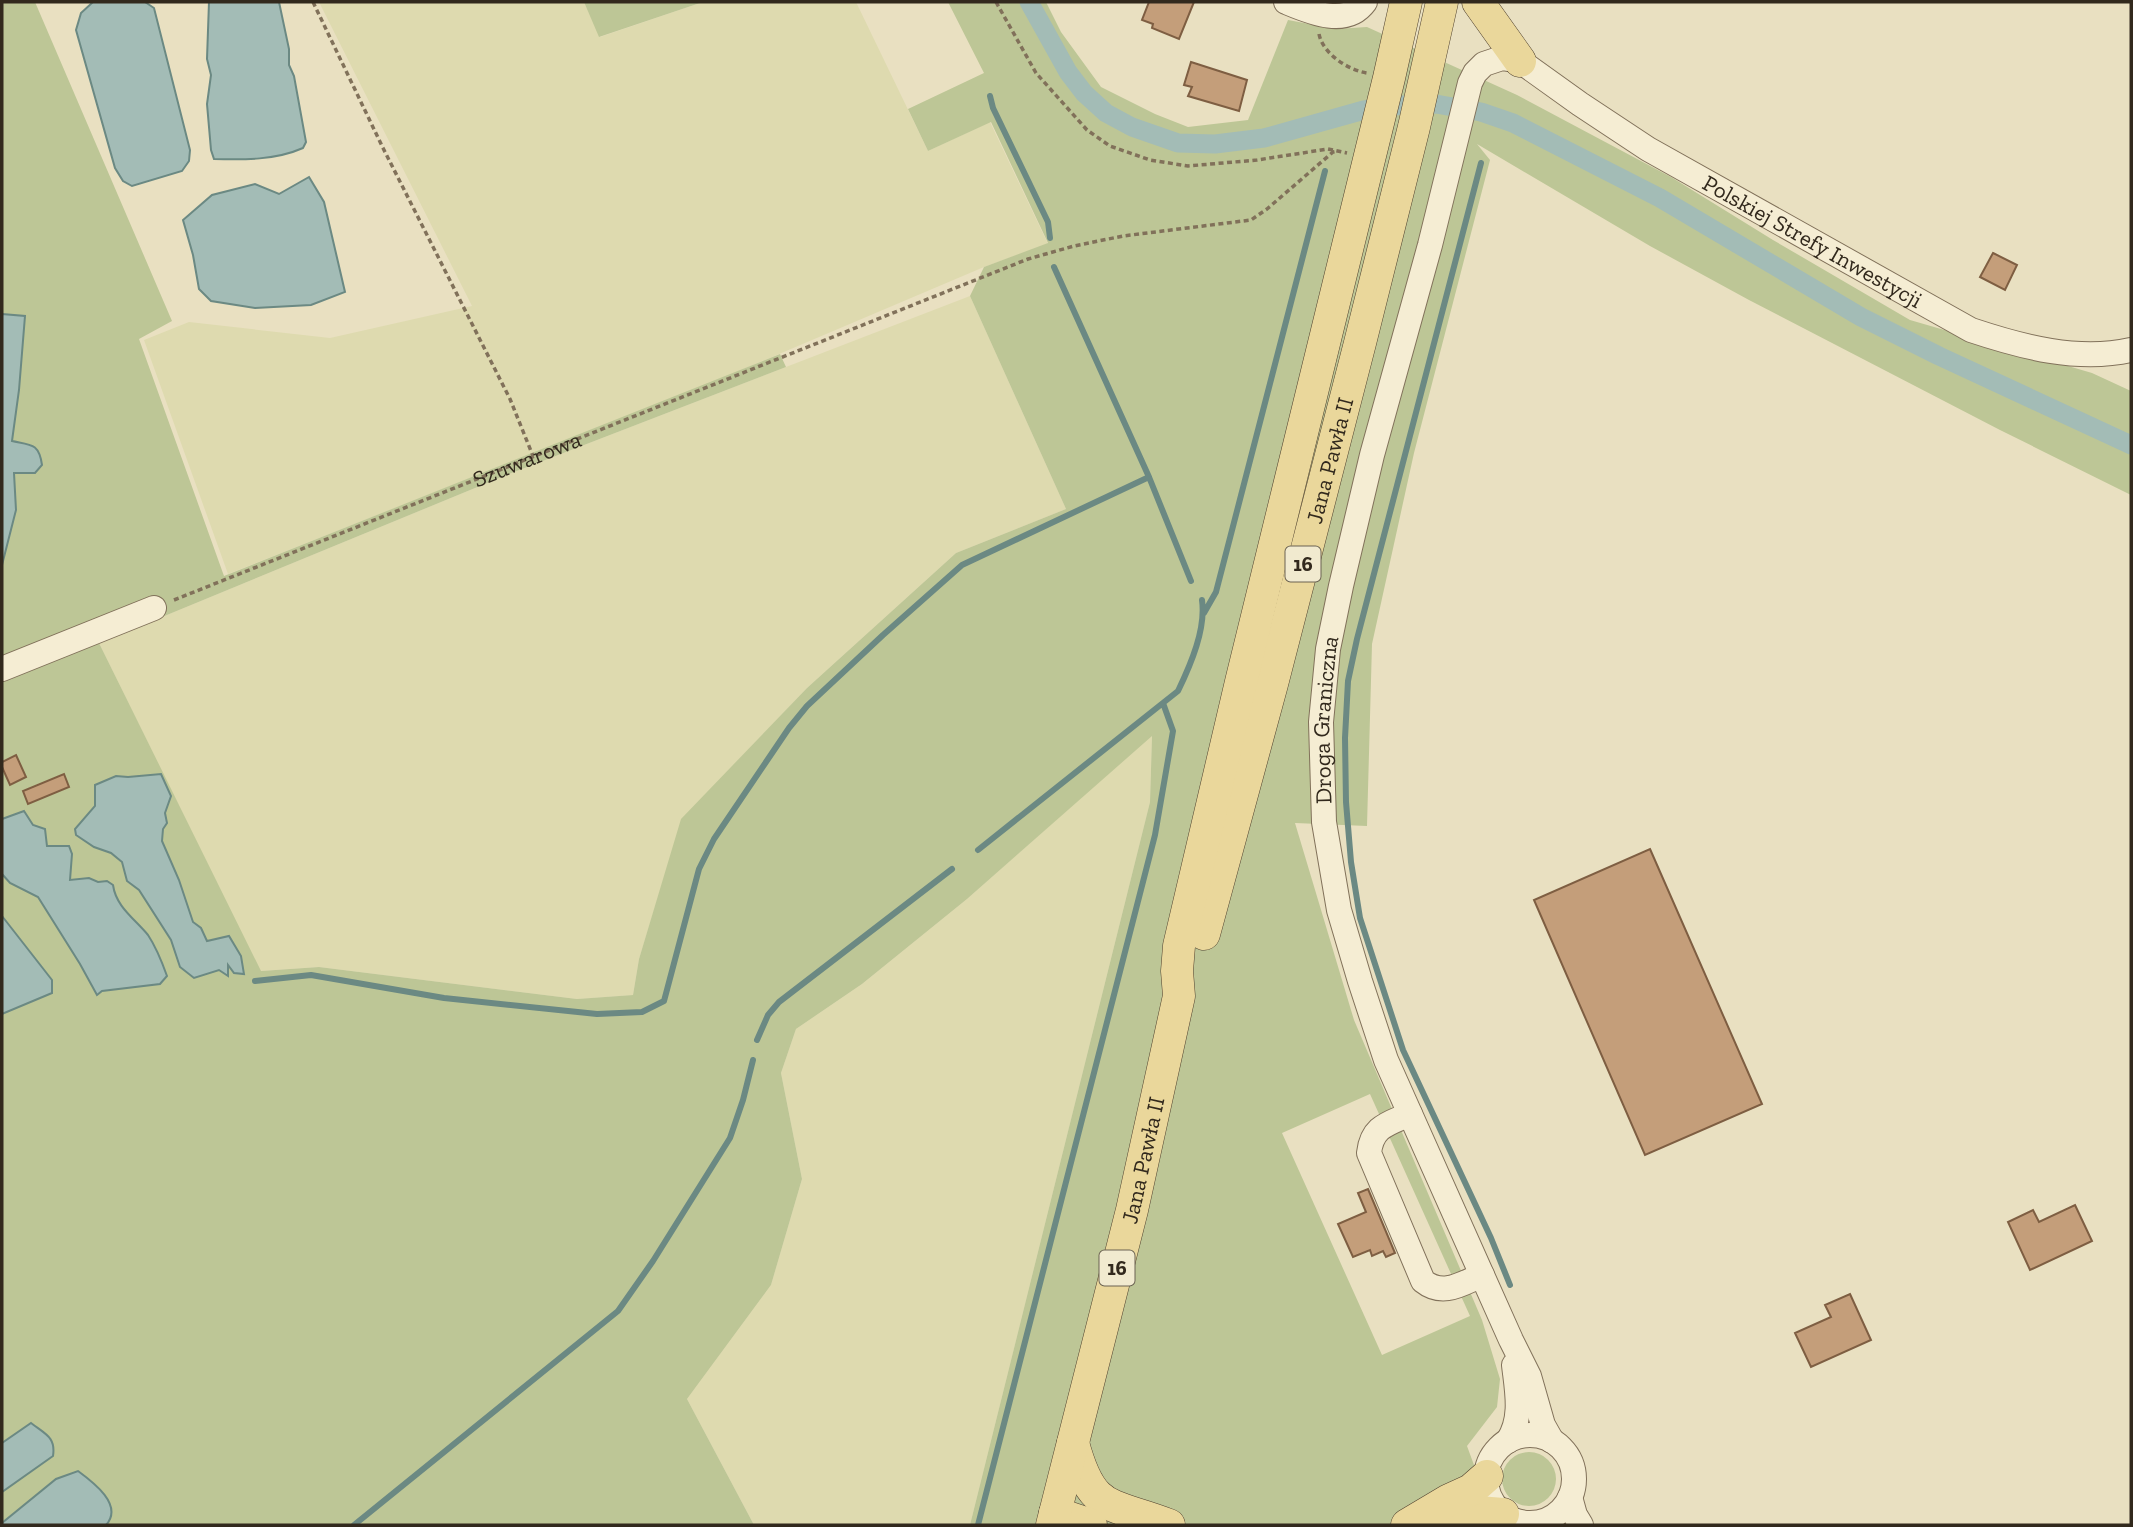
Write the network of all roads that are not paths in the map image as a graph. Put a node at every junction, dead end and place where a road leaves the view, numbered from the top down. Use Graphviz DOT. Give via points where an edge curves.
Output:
graph roads {
  1 [pos="1286,2"];
  2 [pos="1365,2"];
  3 [pos="1406,2"];
  4 [pos="1442,2"];
  5 [pos="1478,2"];
  6 [pos="1520,61"];
  7 [pos="2131,350"];
  8 [pos="154,608"];
  9 [pos="2,668"];
  10 [pos="1179,996"];
  11 [pos="1410,1114"];
  12 [pos="1482,1275"];
  13 [pos="1511,1340"];
  14 [pos="1508,1441"];
  15 [pos="1552,1441"];
  16 [pos="1073,1443"];
  17 [pos="1487,1476"];
  18 [pos="1570,1497"];
  19 [pos="1503,1514"];
  20 [pos="1053,1519"];
  21 [pos="1540,1524"];
  22 [pos="1091,1525"];
  23 [pos="1170,1525"];
  24 [pos="1407,1525"];
  25 [pos="1421,1525"];
  26 [pos="1581,1525"];
  1 -- 2 [label="street" via="1339,16 1353,13"];
  3 -- 10 [label="main road, Jana Pawła II / 16" via="1378,76 1376,133 1179,946"];
  4 -- 10 [label="main road, Jana Pawła II / 16" via="1275,671 1194,971"];
  5 -- 6 [label="main road"];
  6 -- 7 [label="street, Polskiej Strefy Inwestycji" via="1648,149 1971,330 2058,352 2111,355"];
  6 -- 11 [label="street, Droga Graniczna" via="1502,58 1484,64 1470,83 1372,455 1328,649 1321,722 1324,822 1339,910 1386,1060"];
  8 -- 9 [label="street"];
  10 -- 16 [label="main road, Jana Pawła II / 16" via="1132,1210"];
  11 -- 12 [label="street, Droga Graniczna"];
  11 -- 12 [label="street" via="1376,1131 1369,1153 1423,1281 1444,1290"];
  12 -- 13 [label="street, Droga Graniczna"];
  13 -- 14 [label="street, Droga Graniczna" via="1518,1402 1517,1425"];
  13 -- 15 [label="street, Droga Graniczna"];
  14 -- 15 [label="street" via="1538,1436"];
  14 -- 17 [label="street" via="1493,1456"];
  15 -- 18 [label="street" via="1570,1459 1574,1485"];
  16 -- 20 [label="main road, Jana Pawła II / 16"];
  16 -- 23 [label="main road" via="1097,1497"];
  17 -- 19 [label="street" via="1488,1490"];
  17 -- 24 [label="main road" via="1471,1490"];
  18 -- 21 [label="street" via="1557,1514"];
  18 -- 26 [label="street"];
  19 -- 21 [label="street"];
  19 -- 25 [label="main road" via="1478,1512"];
  20 -- 22 [label="main road"];
}
